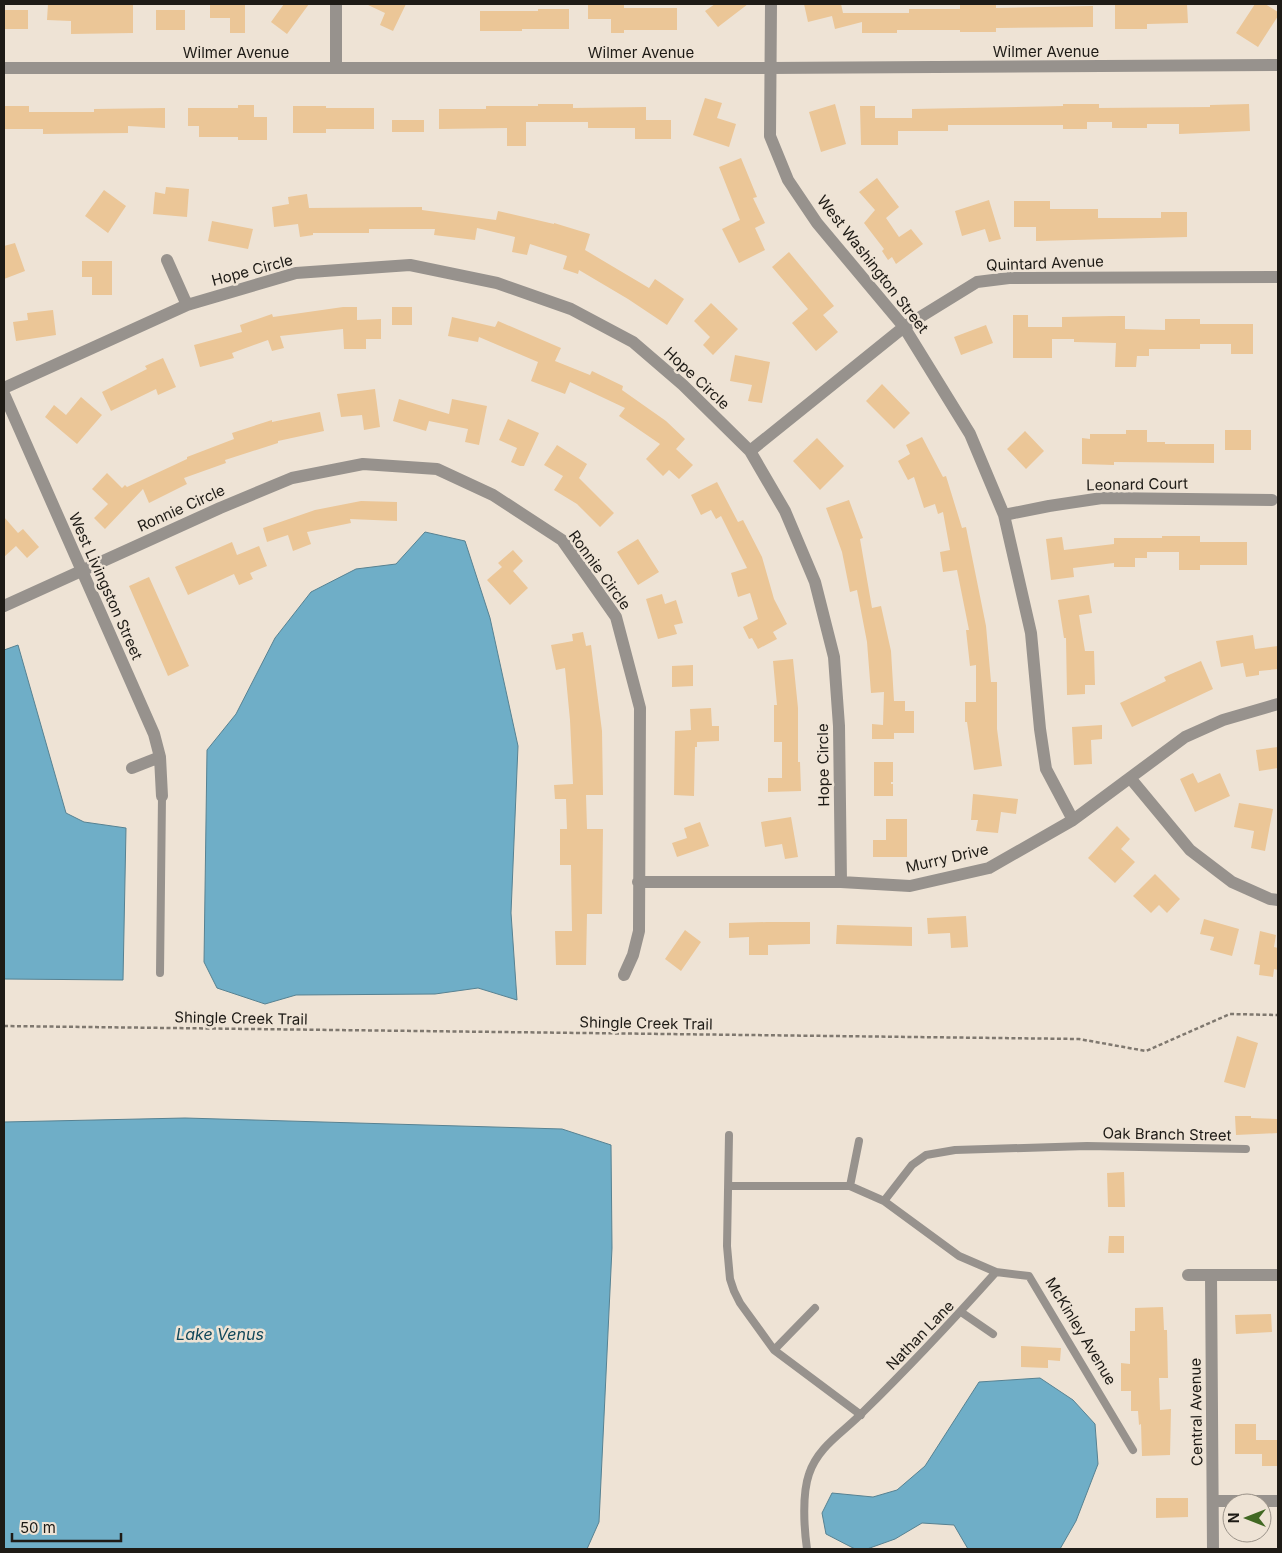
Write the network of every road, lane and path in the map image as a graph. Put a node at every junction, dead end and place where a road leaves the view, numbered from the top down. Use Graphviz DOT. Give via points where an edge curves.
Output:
graph roads {
  1 [pos="336,4"];
  2 [pos="771,4"];
  3 [pos="1278,66"];
  4 [pos="4,68"];
  5 [pos="336,68"];
  6 [pos="770,68"];
  7 [pos="167,260"];
  8 [pos="1278,277"];
  9 [pos="186,305"];
  10 [pos="904,327"];
  11 [pos="4,388"];
  12 [pos="4,394"];
  13 [pos="750,451"];
  14 [pos="1272,500"];
  15 [pos="1004,515"];
  16 [pos="82,572"];
  17 [pos="4,606"];
  18 [pos="1278,704"];
  19 [pos="160,757"];
  20 [pos="132,768"];
  21 [pos="1130,779"];
  22 [pos="162,796"];
  23 [pos="1073,820"];
  24 [pos="638,882"];
  25 [pos="841,882"];
  26 [pos="1278,900"];
  27 [pos="160,973"];
  28 [pos="624,975"];
  29 [pos="1278,1015"];
  30 [pos="4,1026"];
  31 [pos="728,1135"];
  32 [pos="859,1141"];
  33 [pos="1246,1149"];
  34 [pos="728,1186"];
  35 [pos="850,1186"];
  36 [pos="884,1201"];
  37 [pos="996,1272"];
  38 [pos="1188,1275"];
  39 [pos="1211,1275"];
  40 [pos="1278,1275"];
  41 [pos="816,1308"];
  42 [pos="961,1312"];
  43 [pos="993,1334"];
  44 [pos="774,1350"];
  45 [pos="861,1414"];
  46 [pos="1133,1450"];
  47 [pos="1213,1501"];
  48 [pos="1278,1501"];
  49 [pos="807,1549"];
  50 [pos="1213,1549"];
  1 -- 5 [label="street"];
  2 -- 6 [label="street, West Washington Street"];
  3 -- 6 [label="street, Wilmer Avenue"];
  4 -- 5 [label="street, Wilmer Avenue"];
  5 -- 6 [label="street, Wilmer Avenue"];
  6 -- 10 [label="street, West Washington Street" via="770,136 788,180 817,224"];
  7 -- 9 [label="street"];
  8 -- 10 [label="street, Quintard Avenue" via="1009,278 977,282"];
  9 -- 11 [label="street, Hope Circle"];
  9 -- 13 [label="street, Hope Circle" via="306,272 410,266 497,284 571,309 633,342"];
  10 -- 13 [label="street, Quintard Avenue"];
  10 -- 15 [label="street, West Washington Street" via="970,434"];
  12 -- 16 [label="street, West Livingston Street"];
  13 -- 25 [label="street, Hope Circle" via="785,511 816,582 834,657 839,726"];
  14 -- 15 [label="street, Leonard Court" via="1102,498"];
  15 -- 23 [label="street, West Washington Street" via="1031,633 1046,770"];
  16 -- 17 [label="street, Ronnie Circle"];
  16 -- 19 [label="street, West Livingston Street" via="154,734"];
  16 -- 24 [label="street, Ronnie Circle" via="292,478 363,464 437,469 493,495 562,540 616,617 640,708"];
  18 -- 21 [label="street, Murry Drive" via="1223,720 1185,737"];
  19 -- 20 [label="street"];
  19 -- 22 [label="street, West Livingston Street"];
  21 -- 23 [label="street, Murry Drive"];
  21 -- 26 [label="street" via="1190,850 1232,882"];
  22 -- 27 [label="lane"];
  23 -- 25 [label="street, Murry Drive" via="989,868 910,886"];
  24 -- 25 [label="street, Murry Drive"];
  24 -- 28 [label="street, Ronnie Circle" via="639,932"];
  29 -- 30 [label="path, Shingle Creek Trail" via="1230,1014 1146,1051 1079,1039"];
  31 -- 34 [label="lane"];
  32 -- 35 [label="lane"];
  33 -- 36 [label="lane, Oak Branch Street" via="1087,1146 955,1150 926,1155 912,1164"];
  34 -- 35 [label="lane, McKinley Avenue"];
  34 -- 44 [label="lane" via="730,1279 740,1303"];
  35 -- 36 [label="lane, McKinley Avenue"];
  36 -- 37 [label="lane, McKinley Avenue" via="959,1256"];
  37 -- 42 [label="lane, Nathan Lane"];
  37 -- 46 [label="lane, McKinley Avenue" via="1029,1276"];
  38 -- 39 [label="street"];
  39 -- 40 [label="street"];
  39 -- 47 [label="street, Central Avenue"];
  41 -- 44 [label="lane"];
  42 -- 43 [label="lane"];
  42 -- 45 [label="lane, Nathan Lane"];
  44 -- 45 [label="lane"];
  45 -- 49 [label="lane, Nathan Lane" via="816,1457 808,1474 805,1491"];
  47 -- 48 [label="street"];
  47 -- 50 [label="street, Central Avenue"];
}
